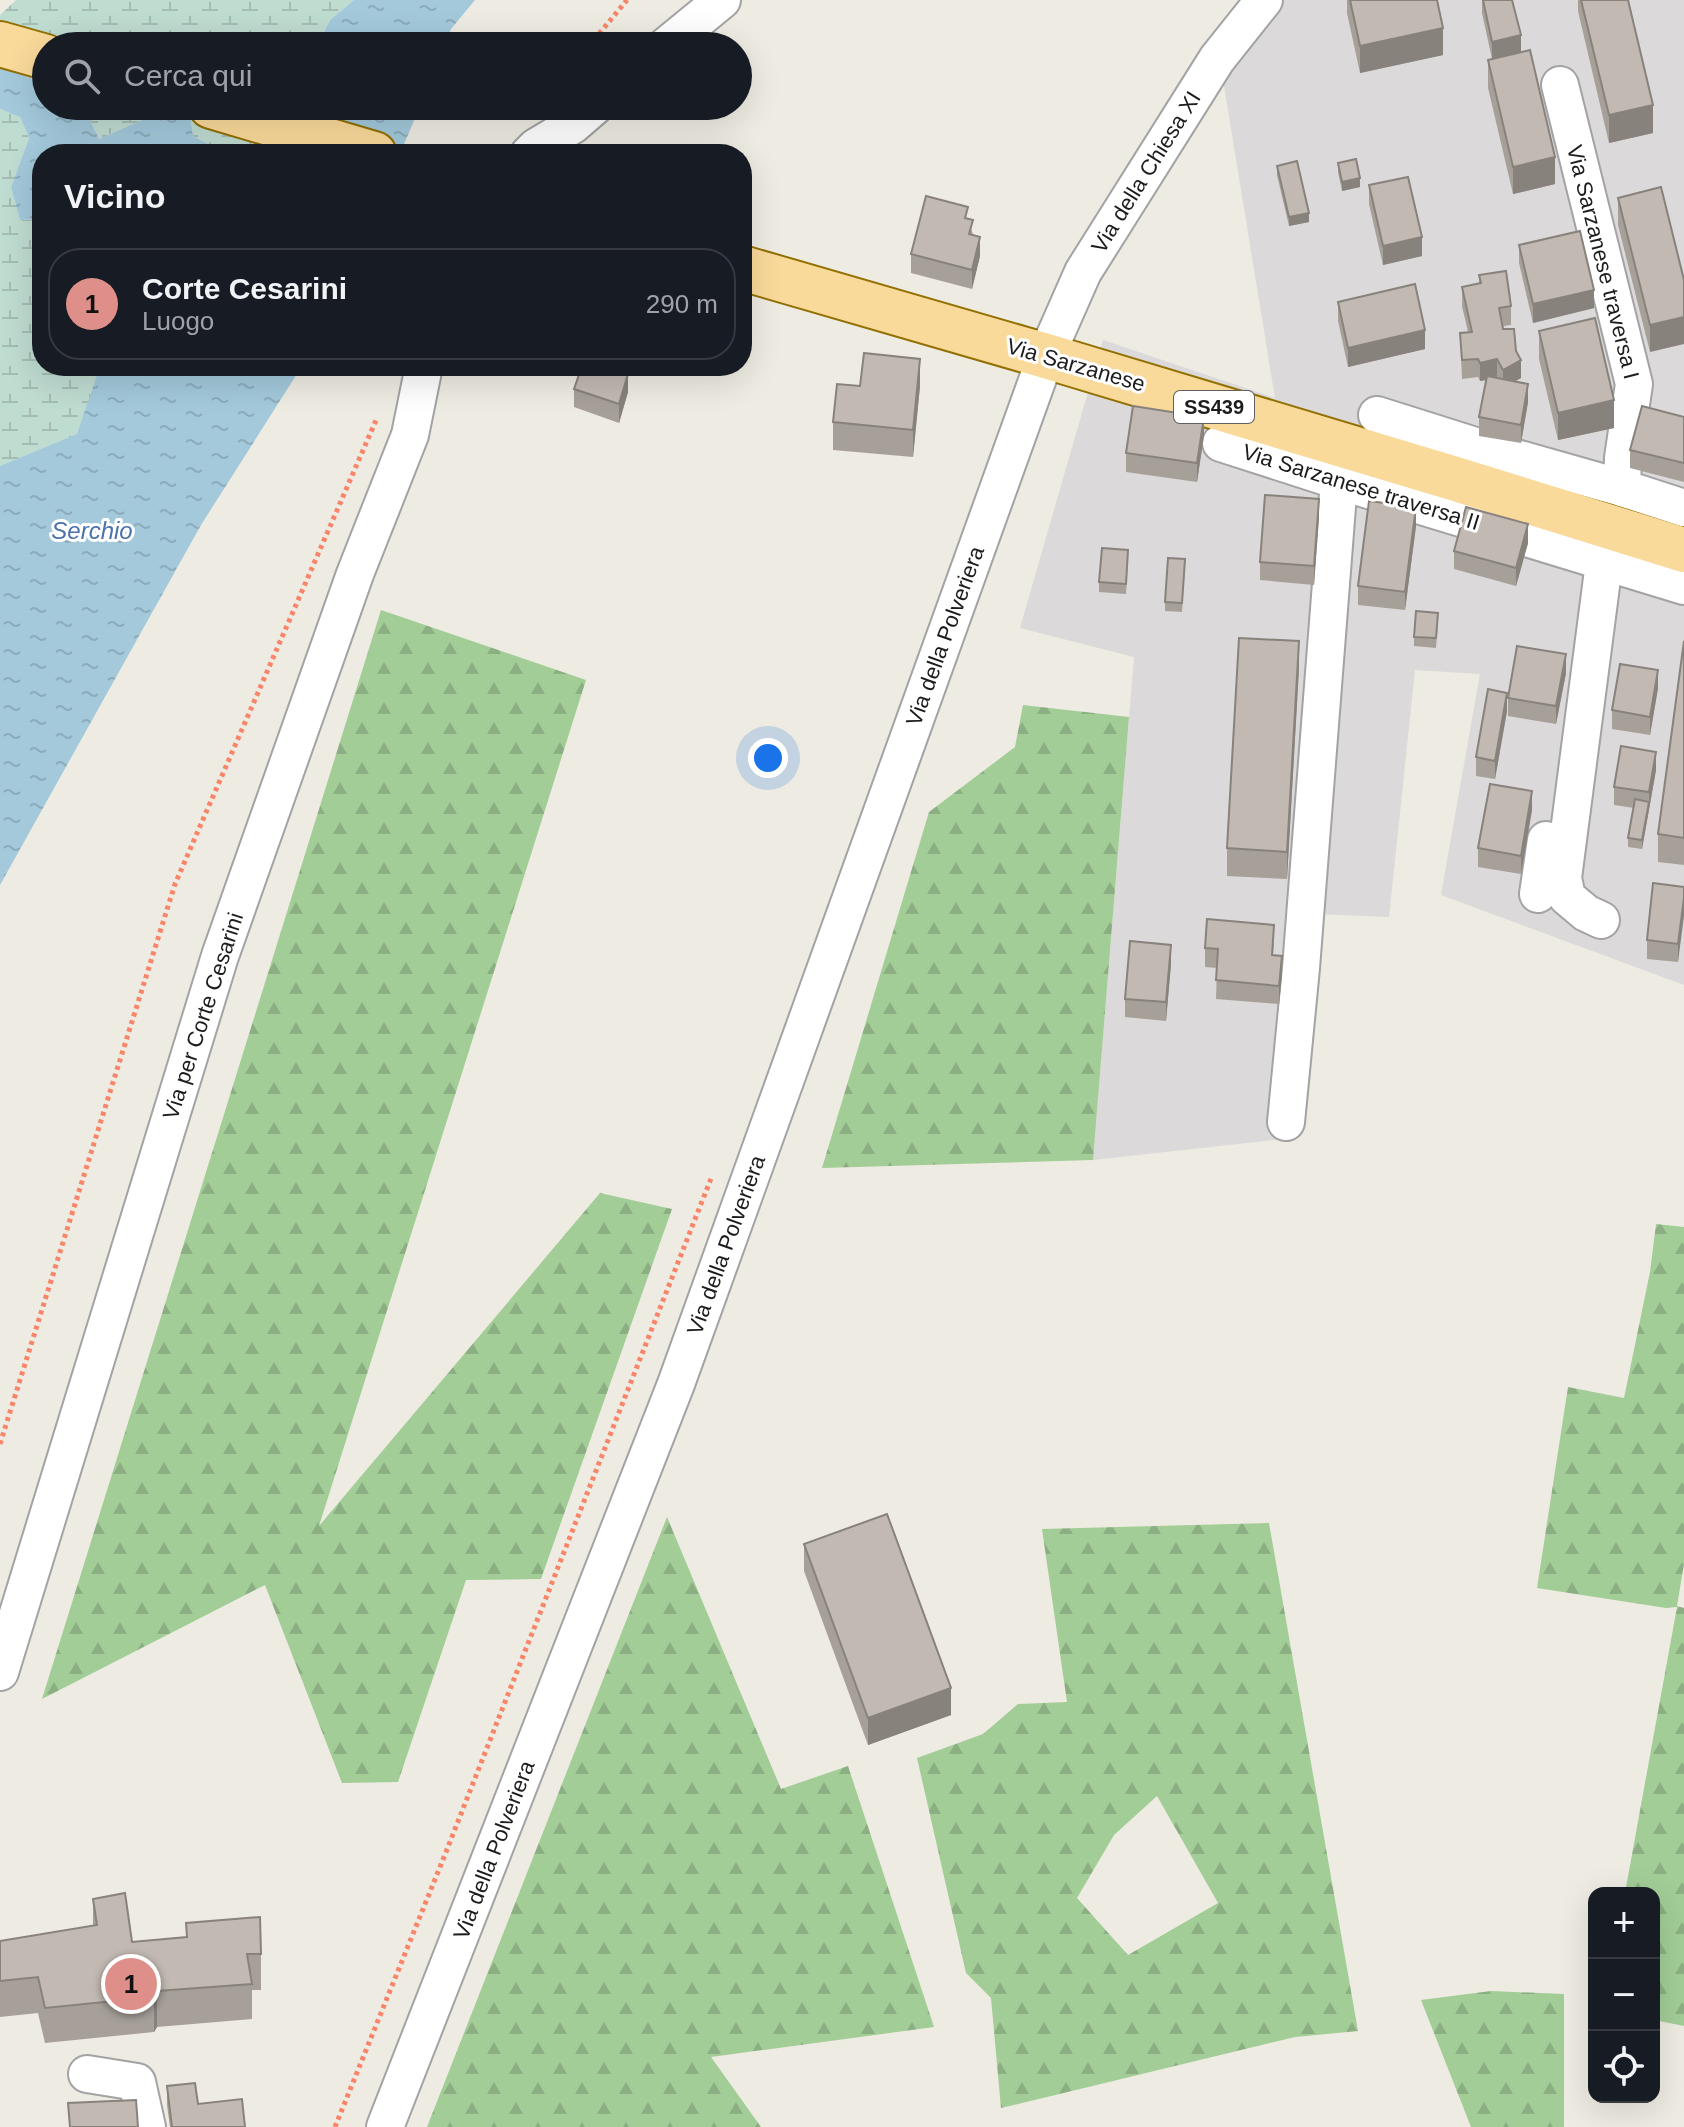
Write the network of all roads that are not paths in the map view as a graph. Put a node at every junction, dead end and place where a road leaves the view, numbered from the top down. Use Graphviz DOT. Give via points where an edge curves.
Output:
graph roads {
  1 [pos="722,0"];
  2 [pos="1264,0"];
  3 [pos="683,32"];
  4 [pos="0,44"];
  5 [pos="32,53"];
  6 [pos="1560,85"];
  7 [pos="259,120"];
  8 [pos="579,120"];
  9 [pos="340,144"];
  10 [pos="541,144"];
  11 [pos="752,271"];
  12 [pos="1046,356"];
  13 [pos="422,376"];
  14 [pos="1377,415"];
  15 [pos="1221,443"];
  16 [pos="1339,481"];
  17 [pos="1622,488"];
  18 [pos="1684,508"];
  19 [pos="1684,550"];
  20 [pos="1595,560"];
  21 [pos="1684,586"];
  22 [pos="1538,894"];
  23 [pos="1601,920"];
  24 [pos="1286,1122"];
  25 [pos="0,1672"];
  26 [pos="87,2074"];
  27 [pos="147,2127"];
  28 [pos="385,2127"];
  1 -- 3 [label="street"];
  2 -- 12 [label="street, Via della Chiesa XI" via="1217,59 1083,272"];
  4 -- 5 [label="main road"];
  6 -- 17 [label="street, Via Sarzanese traversa I" via="1634,384"];
  7 -- 9 [label="main road"];
  8 -- 10 [label="street"];
  11 -- 12 [label="main road, Via Sarzanese / SS439"];
  12 -- 19 [label="main road, Via Sarzanese / SS439"];
  12 -- 28 [label="street, Via della Polveriera" via="676,1384"];
  13 -- 25 [label="street, Via per Corte Cesarini" via="410,435 355,574 220,956"];
  14 -- 17 [label="street"];
  15 -- 16 [label="street, Via Sarzanese traversa II"];
  16 -- 20 [label="street, Via Sarzanese traversa II"];
  16 -- 24 [label="street"];
  17 -- 18 [label="street"];
  20 -- 21 [label="street, Via Sarzanese traversa II"];
  20 -- 22 [label="street"];
  20 -- 23 [label="street" via="1563,878 1567,897"];
  26 -- 27 [label="street" via="137,2082"];
}
